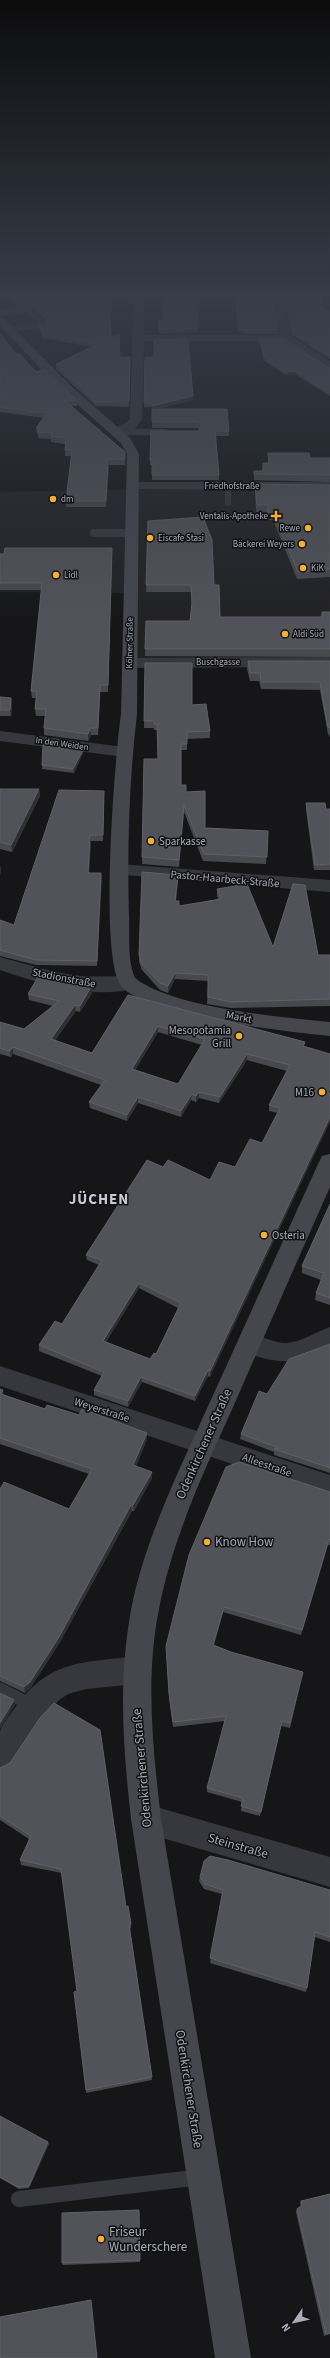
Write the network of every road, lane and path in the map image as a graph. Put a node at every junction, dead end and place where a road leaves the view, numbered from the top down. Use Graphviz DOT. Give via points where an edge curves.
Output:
graph roads {
  1 [pos="84,405"];
  2 [pos="136,405"];
  3 [pos="175,431"];
  4 [pos="116,432"];
  5 [pos="133,486"];
  6 [pos="228,486"];
  7 [pos="330,486"];
  8 [pos="228,503"];
  9 [pos="94,533"];
  10 [pos="132,533"];
  11 [pos="330,662"];
  12 [pos="130,663"];
  13 [pos="0,736"];
  14 [pos="124,752"];
  15 [pos="119,870"];
  16 [pos="330,886"];
  17 [pos="2,968"];
  18 [pos="129,983"];
  19 [pos="330,1029"];
  20 [pos="330,1162"];
  21 [pos="330,1338"];
  22 [pos="249,1344"];
  23 [pos="0,1376"];
  24 [pos="204,1443"];
  25 [pos="330,1486"];
  26 [pos="137,1670"];
  27 [pos="0,1689"];
  28 [pos="35,1706"];
  29 [pos="0,1757"];
  30 [pos="146,1819"];
  31 [pos="330,1872"];
  32 [pos="203,2177"];
  33 [pos="19,2199"];
  34 [pos="232,2358"];
  1 -- 4 [label="main road, Kölner Straße"];
  2 -- 4 [label="street" via="136,420 128,428"];
  3 -- 4 [label="lane"];
  4 -- 5 [label="main road, Kölner Straße" via="132,450"];
  5 -- 6 [label="street, Friedhofstraße"];
  5 -- 10 [label="main road, Kölner Straße"];
  6 -- 7 [label="street, Friedhofstraße"];
  6 -- 8 [label="lane"];
  9 -- 10 [label="lane"];
  10 -- 12 [label="main road, Kölner Straße"];
  11 -- 12 [label="street, Buschgasse"];
  12 -- 14 [label="main road, Kölner Straße" via="129,719"];
  13 -- 14 [label="street, In den Weiden"];
  14 -- 15 [label="main road, Kölner Straße"];
  15 -- 16 [label="street, Pastor-Haarbeck-Straße"];
  15 -- 18 [label="main road, Kölner Straße" via="121,960 123,973"];
  17 -- 18 [label="street, Stadionstraße" via="89,984"];
  18 -- 19 [label="main road, Markt" via="151,995 236,1017"];
  20 -- 22 [label="main road, Odenkirchener Straße"];
  21 -- 22 [label="street" via="303,1349 284,1353"];
  22 -- 24 [label="main road, Odenkirchener Straße"];
  23 -- 24 [label="street, Weyerstraße"];
  24 -- 25 [label="street, Alleestraße"];
  24 -- 26 [label="main road, Odenkirchener Straße" via="175,1508 160,1550 146,1604"];
  26 -- 28 [label="street" via="69,1679 47,1692"];
  26 -- 30 [label="main road, Odenkirchener Straße" via="136,1739"];
  27 -- 28 [label="lane"];
  28 -- 29 [label="street"];
  30 -- 31 [label="street, Steinstraße"];
  30 -- 32 [label="main road, Odenkirchener Straße"];
  32 -- 33 [label="lane"];
  32 -- 34 [label="main road, Odenkirchener Straße"];
}
